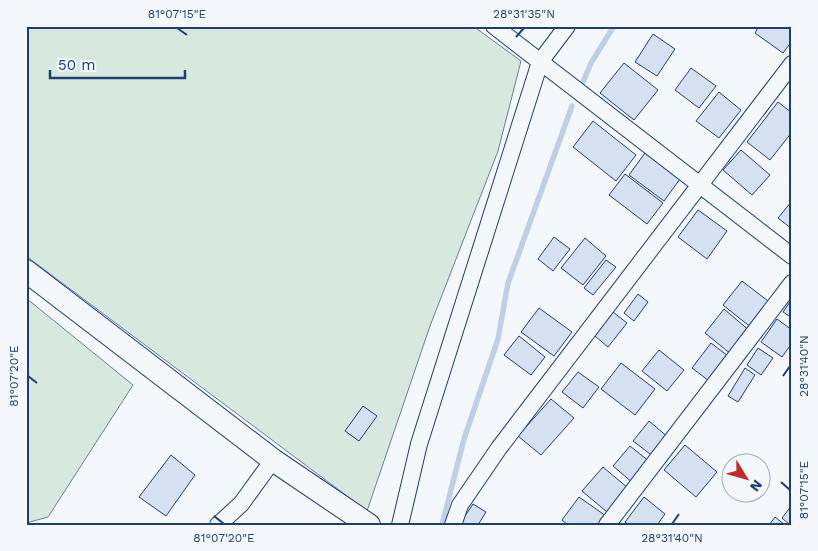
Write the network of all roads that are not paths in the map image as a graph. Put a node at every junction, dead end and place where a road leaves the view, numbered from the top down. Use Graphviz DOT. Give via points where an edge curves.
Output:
graph roads {
  1 [pos="494,26"];
  2 [pos="567,26"];
  3 [pos="540,62"];
  4 [pos="792,64"];
  5 [pos="700,184"];
  6 [pos="792,256"];
  7 [pos="26,271"];
  8 [pos="792,283"];
  9 [pos="273,460"];
  10 [pos="218,525"];
  11 [pos="369,525"];
  12 [pos="400,525"];
  13 [pos="453,525"];
  14 [pos="607,525"];
  1 -- 3 [label="street"];
  2 -- 3 [label="street"];
  3 -- 5 [label="street"];
  3 -- 12 [label="street" via="419,444"];
  4 -- 5 [label="street"];
  5 -- 6 [label="street"];
  5 -- 13 [label="street" via="499,448 460,505"];
  7 -- 9 [label="street"];
  8 -- 14 [label="street"];
  9 -- 10 [label="street" via="241,504"];
  9 -- 11 [label="street"];
}
